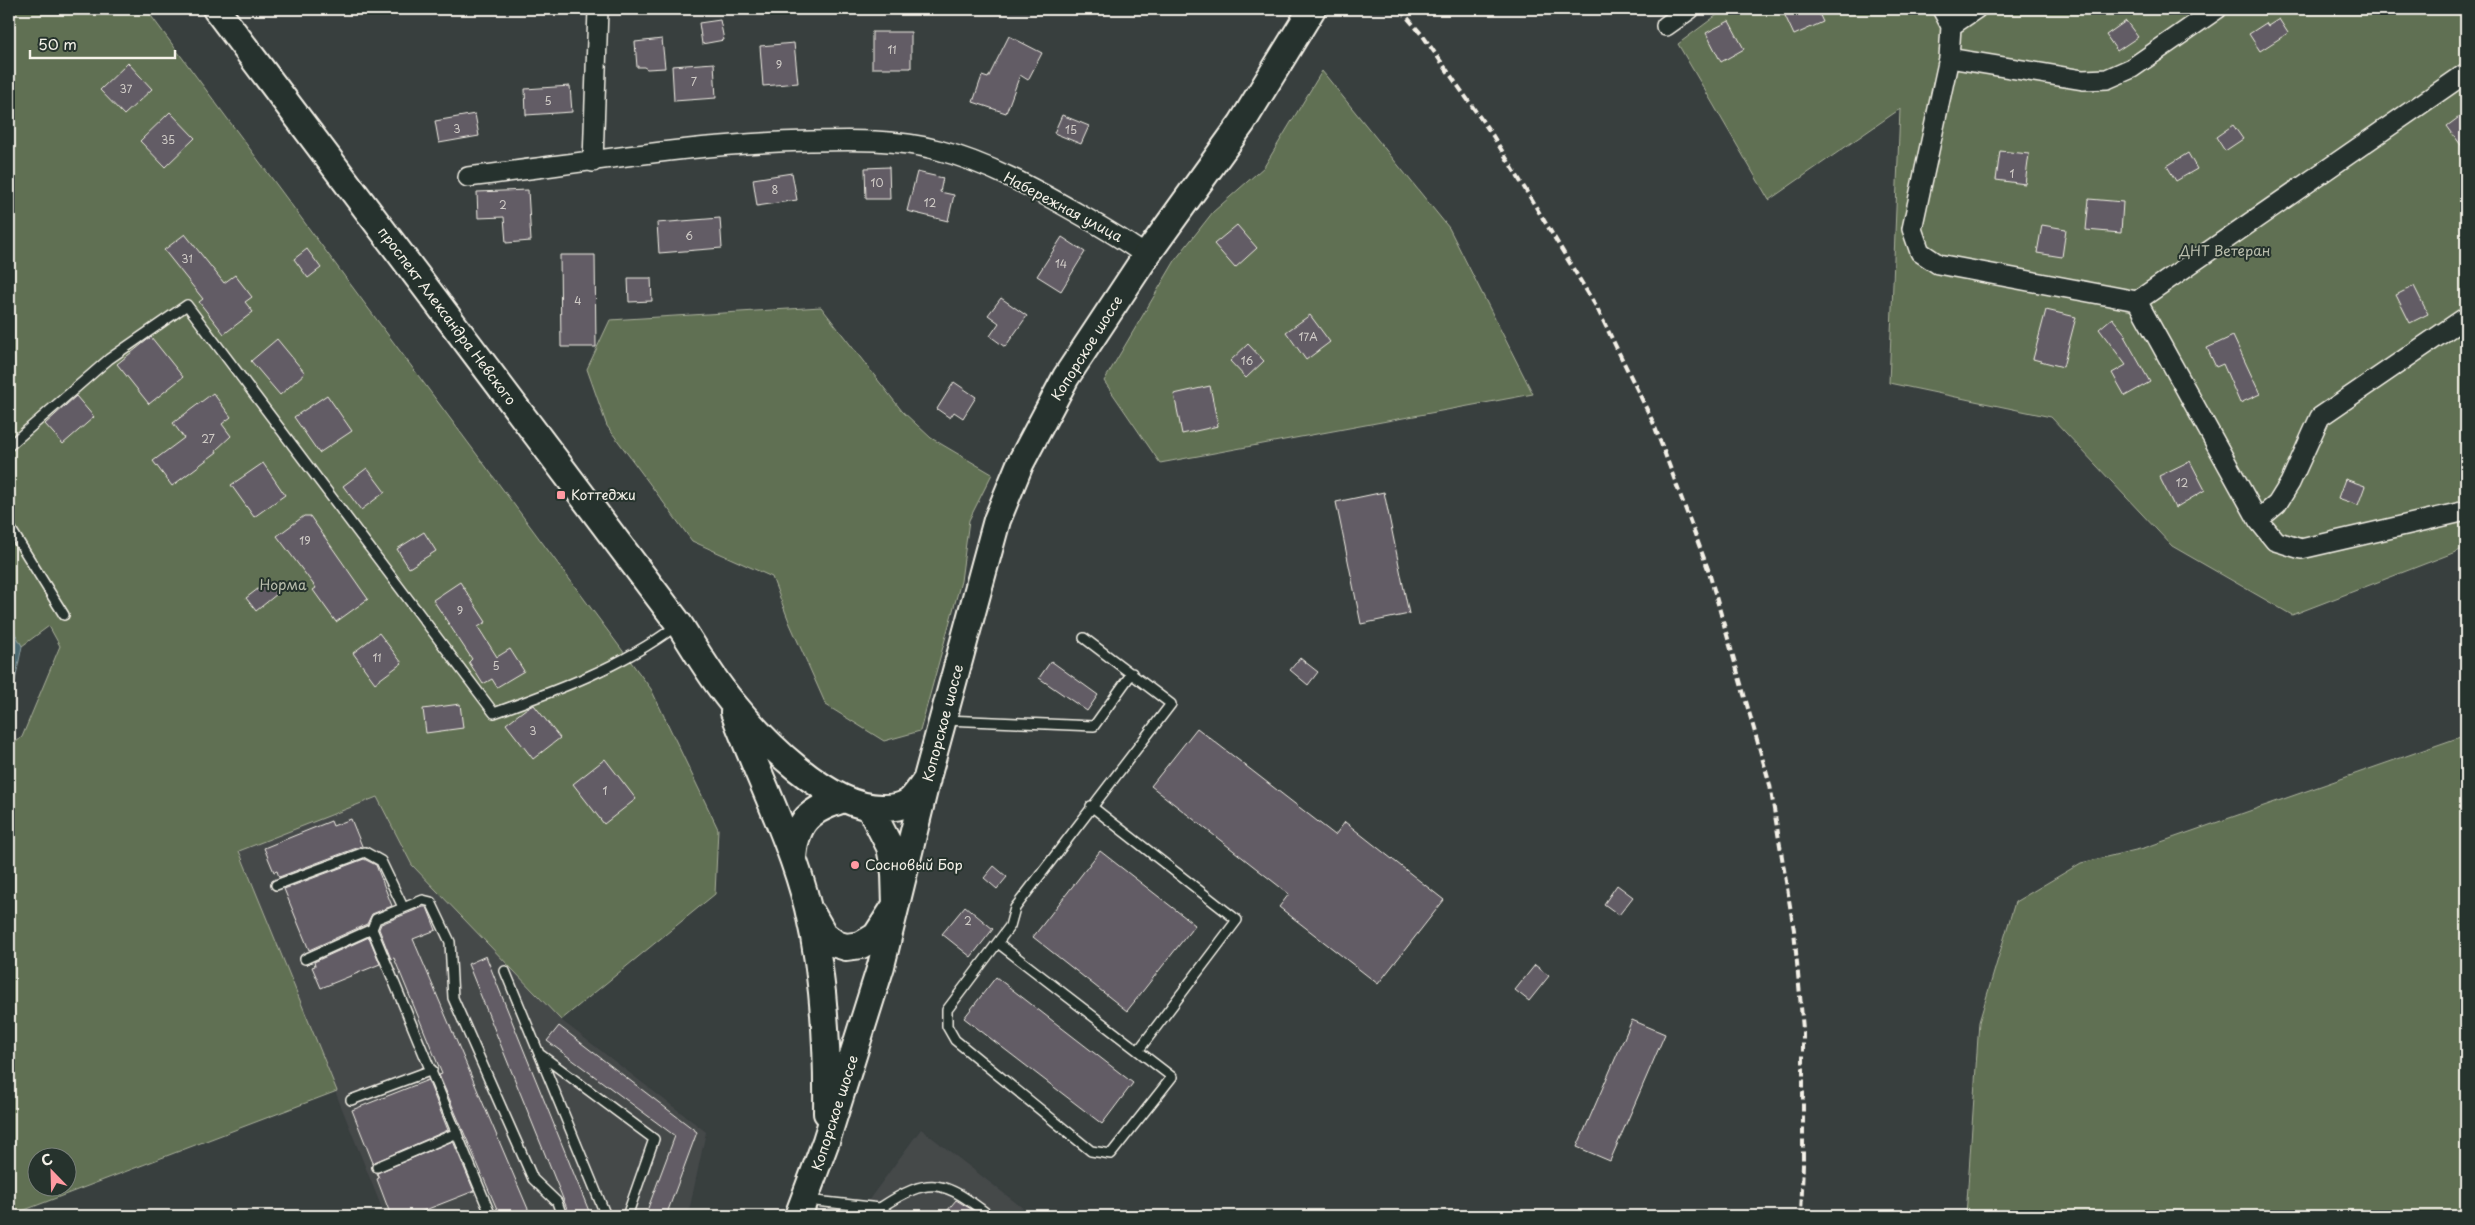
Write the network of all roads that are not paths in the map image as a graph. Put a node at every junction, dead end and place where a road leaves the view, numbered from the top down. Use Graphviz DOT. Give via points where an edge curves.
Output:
graph roads {
  1 [pos="216,9"];
  2 [pos="598,9"];
  3 [pos="1312,9"];
  4 [pos="1690,9"];
  5 [pos="1942,9"];
  6 [pos="1976,9"];
  7 [pos="2217,9"];
  8 [pos="1666,26"];
  9 [pos="1951,26"];
  10 [pos="1949,58"];
  11 [pos="2466,73"];
  12 [pos="593,162"];
  13 [pos="468,177"];
  14 [pos="1146,256"];
  15 [pos="2137,301"];
  16 [pos="2466,317"];
  17 [pos="9,446"];
  18 [pos="2466,511"];
  19 [pos="2258,520"];
  20 [pos="9,526"];
  21 [pos="64,615"];
  22 [pos="678,624"];
  23 [pos="1084,638"];
  24 [pos="1132,673"];
  25 [pos="729,700"];
  26 [pos="944,720"];
  27 [pos="927,778"];
  28 [pos="844,799"];
  29 [pos="1091,806"];
  30 [pos="870,808"];
  31 [pos="793,858"];
  32 [pos="276,885"];
  33 [pos="896,905"];
  34 [pos="403,907"];
  35 [pos="808,907"];
  36 [pos="372,929"];
  37 [pos="998,943"];
  38 [pos="306,959"];
  39 [pos="505,971"];
  40 [pos="1138,1050"];
  41 [pos="539,1054"];
  42 [pos="432,1070"];
  43 [pos="351,1100"];
  44 [pos="457,1134"];
  45 [pos="826,1141"];
  46 [pos="377,1167"];
  47 [pos="801,1208"];
  48 [pos="880,1208"];
  49 [pos="491,1216"];
  50 [pos="562,1216"];
  51 [pos="606,1216"];
  52 [pos="627,1216"];
  53 [pos="891,1216"];
  54 [pos="990,1216"];
  1 -- 22 [label="main road, проспект Александра Невского"];
  2 -- 12 [label="street"];
  3 -- 14 [label="main road" via="1242,123"];
  4 -- 8 [label="street"];
  5 -- 9 [label="street"];
  6 -- 9 [label="street"];
  7 -- 10 [label="street" via="2132,68 2107,79 2082,80"];
  9 -- 10 [label="street"];
  10 -- 15 [label="street" via="1912,228 1920,252 1938,264"];
  11 -- 15 [label="street"];
  12 -- 13 [label="street, Набережная улица"];
  12 -- 14 [label="street, Набережная улица" via="752,142 844,140 888,142 938,150 976,163 1039,192"];
  14 -- 26 [label="main road, Копорское шоссе" via="1066,377 1020,464 997,520"];
  15 -- 19 [label="street"];
  16 -- 19 [label="street" via="2320,417 2278,504"];
  17 -- 22 [label="lane" via="109,359 187,305 494,713 578,683 628,658"];
  18 -- 19 [label="street" via="2301,549 2275,541"];
  20 -- 21 [label="lane"];
  22 -- 25 [label="main road, проспект Александра Невского"];
  23 -- 24 [label="lane"];
  24 -- 26 [label="lane" via="1094,726"];
  24 -- 29 [label="lane" via="1171,704"];
  25 -- 28 [label="main road" via="810,780"];
  25 -- 31 [label="main road"];
  26 -- 27 [label="main road, Копорское шоссе"];
  27 -- 30 [label="main road" via="910,801 892,808"];
  27 -- 33 [label="main road, Копорское шоссе"];
  28 -- 30 [label="main road"];
  28 -- 31 [label="main road" via="819,807 803,822 795,837"];
  29 -- 37 [label="lane" via="1014,908 1010,926"];
  29 -- 40 [label="lane" via="1237,920"];
  30 -- 33 [label="main road" via="890,847"];
  31 -- 35 [label="main road"];
  32 -- 34 [label="lane" via="365,852 381,860"];
  33 -- 35 [label="main road" via="876,936 861,945 846,947 836,944 824,934"];
  33 -- 45 [label="main road, Копорское шоссе" via="878,975"];
  34 -- 36 [label="lane" via="376,919"];
  34 -- 50 [label="lane" via="423,900 431,902 450,942 452,998 533,1179 557,1202"];
  35 -- 45 [label="main road" via="825,1003 828,1050"];
  36 -- 38 [label="lane"];
  36 -- 42 [label="lane"];
  37 -- 40 [label="lane"];
  37 -- 40 [label="lane" via="947,1010 947,1026 956,1040 1091,1152 1111,1154 1172,1077"];
  39 -- 41 [label="lane"];
  41 -- 51 [label="lane"];
  41 -- 52 [label="lane" via="654,1139"];
  42 -- 43 [label="lane"];
  42 -- 44 [label="lane"];
  44 -- 46 [label="lane"];
  44 -- 49 [label="lane"];
  45 -- 47 [label="main road, Копорское шоссе"];
  47 -- 48 [label="lane"];
  48 -- 53 [label="lane"];
  48 -- 54 [label="lane" via="905,1192 934,1184 958,1192"];
}
